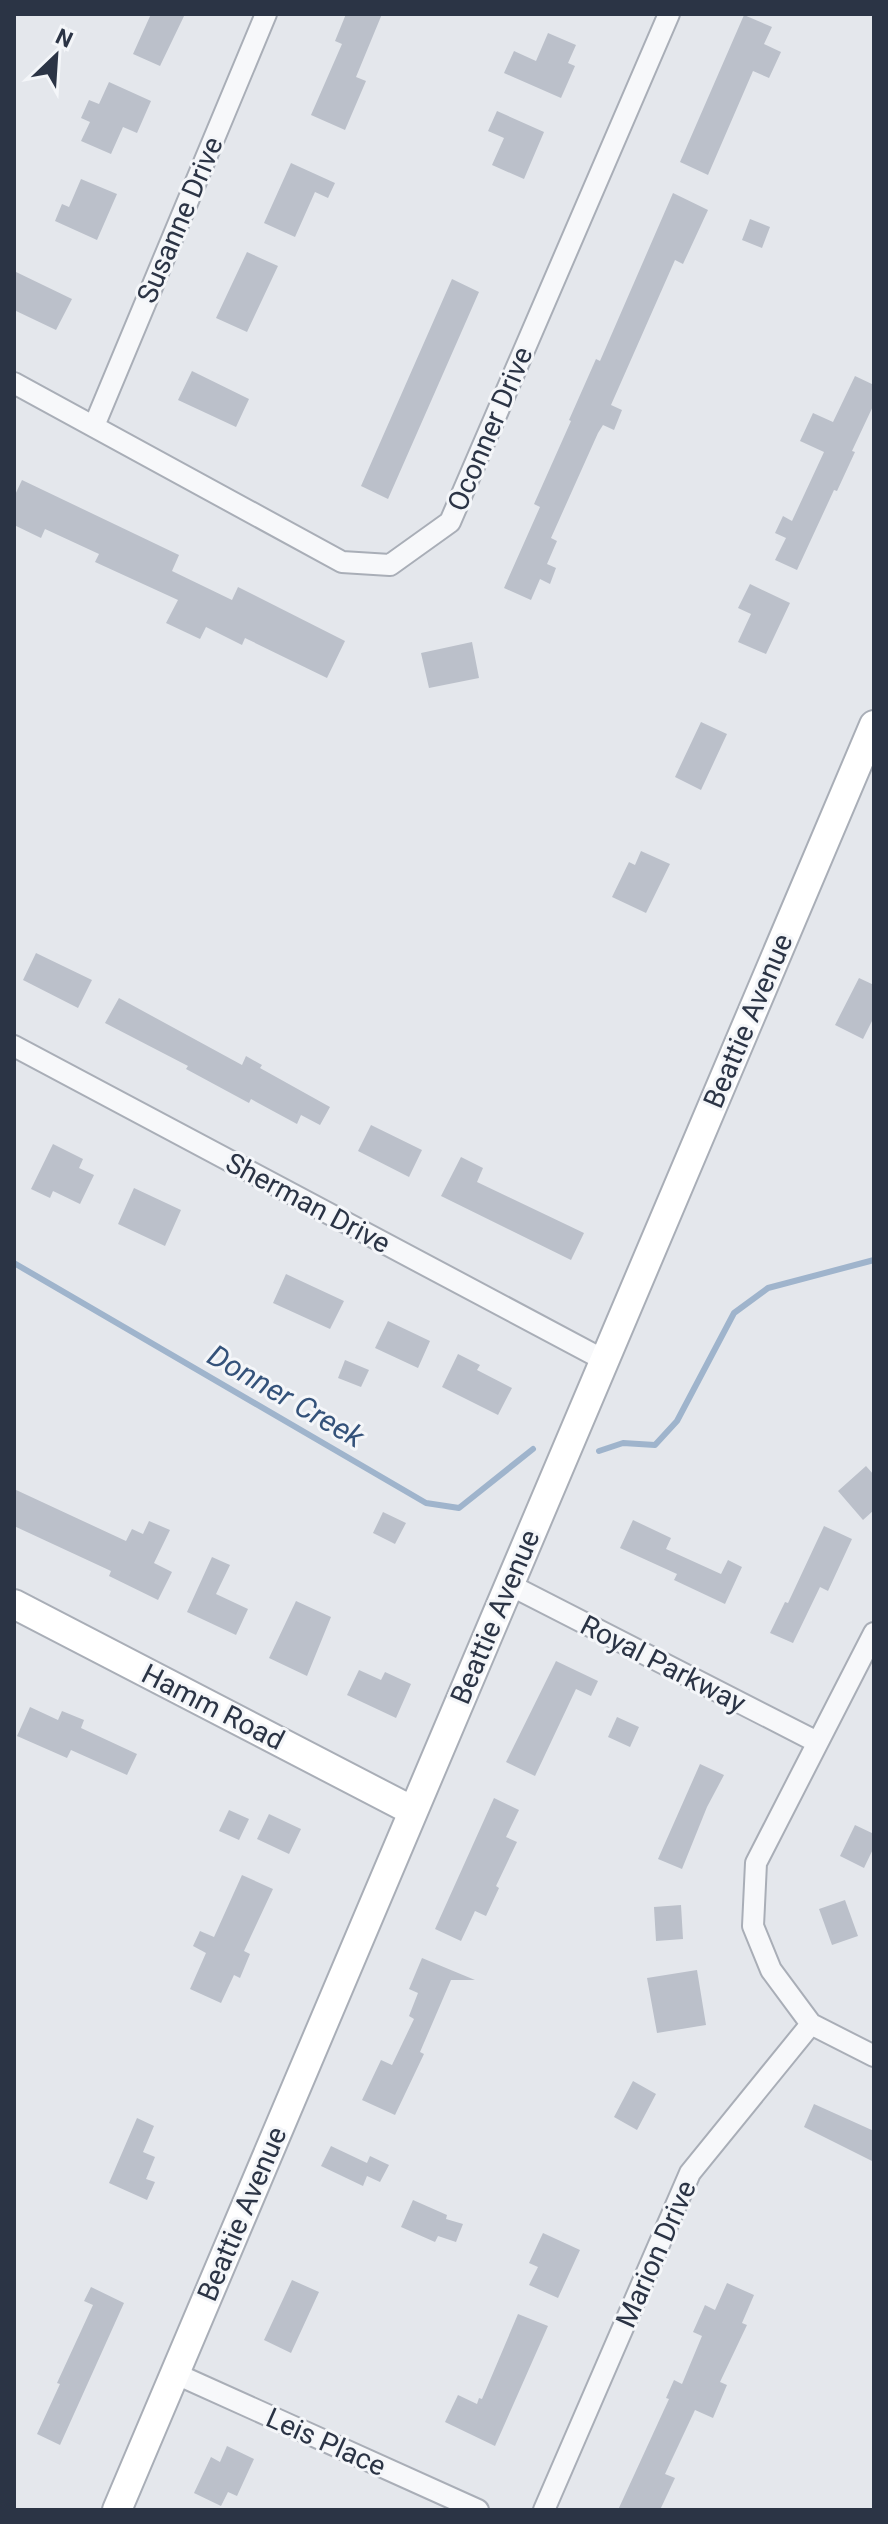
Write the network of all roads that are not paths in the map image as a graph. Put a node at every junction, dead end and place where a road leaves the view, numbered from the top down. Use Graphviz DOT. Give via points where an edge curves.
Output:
graph roads {
  1 [pos="266,14"];
  2 [pos="669,14"];
  3 [pos="14,383"];
  4 [pos="94,426"];
  5 [pos="874,725"];
  6 [pos="14,1046"];
  7 [pos="602,1359"];
  8 [pos="510,1585"];
  9 [pos="14,1604"];
  10 [pos="874,1633"];
  11 [pos="817,1742"];
  12 [pos="411,1810"];
  13 [pos="811,2024"];
  14 [pos="874,2056"];
  15 [pos="174,2373"];
  16 [pos="117,2510"];
  17 [pos="478,2510"];
  18 [pos="544,2510"];
  1 -- 4 [label="street, Susanne Drive"];
  2 -- 4 [label="street, Oconner Drive" via="450,522 390,565 342,562"];
  3 -- 4 [label="street, Oconner Drive"];
  5 -- 7 [label="street, Beattie Avenue"];
  6 -- 7 [label="street, Sherman Drive"];
  7 -- 8 [label="street, Beattie Avenue"];
  8 -- 11 [label="street, Royal Parkway"];
  8 -- 12 [label="street, Beattie Avenue"];
  9 -- 12 [label="street, Hamm Road"];
  10 -- 11 [label="street"];
  11 -- 13 [label="street" via="756,1863 753,1926 771,1970"];
  12 -- 15 [label="street, Beattie Avenue"];
  13 -- 14 [label="street"];
  13 -- 18 [label="street, Marion Drive" via="690,2173"];
  15 -- 16 [label="street, Beattie Avenue"];
  15 -- 17 [label="street, Leis Place"];
}
